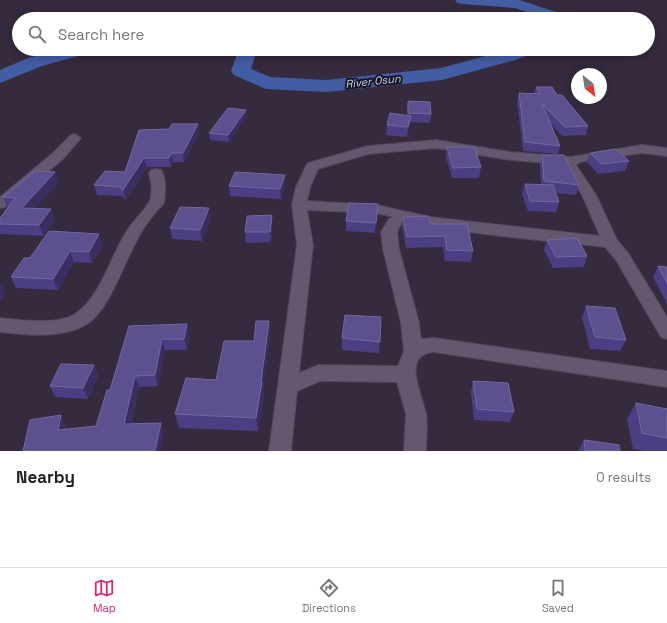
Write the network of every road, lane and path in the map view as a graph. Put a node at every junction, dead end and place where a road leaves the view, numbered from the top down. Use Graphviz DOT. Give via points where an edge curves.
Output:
graph roads {
  1 [pos="75,138"];
  2 [pos="667,152"];
  3 [pos="573,161"];
  4 [pos="156,173"];
  5 [pos="0,204"];
  6 [pos="299,205"];
  7 [pos="408,216"];
  8 [pos="610,242"];
  9 [pos="0,325"];
  10 [pos="667,332"];
  11 [pos="413,351"];
  12 [pos="405,374"];
  13 [pos="667,379"];
  14 [pos="288,386"];
  15 [pos="280,451"];
  16 [pos="415,451"];
  1 -- 5 [label="street" via="58,156"];
  2 -- 3 [label="street" via="642,149"];
  3 -- 6 [label="street" via="510,156 436,144 368,150 313,166 303,187"];
  3 -- 8 [label="street" via="570,164 592,201"];
  4 -- 9 [label="street" via="157,203 140,223 112,276 92,308 82,318 61,326"];
  6 -- 7 [label="street" via="377,209"];
  6 -- 14 [label="street" via="305,245"];
  7 -- 8 [label="street" via="429,222 472,228"];
  7 -- 11 [label="street" via="394,222 389,232 410,323"];
  8 -- 10 [label="street" via="622,257"];
  11 -- 12 [label="street"];
  11 -- 13 [label="street" via="421,346 434,345"];
  12 -- 14 [label="street" via="319,373"];
  12 -- 16 [label="street" via="416,414"];
  14 -- 15 [label="street"];
}
